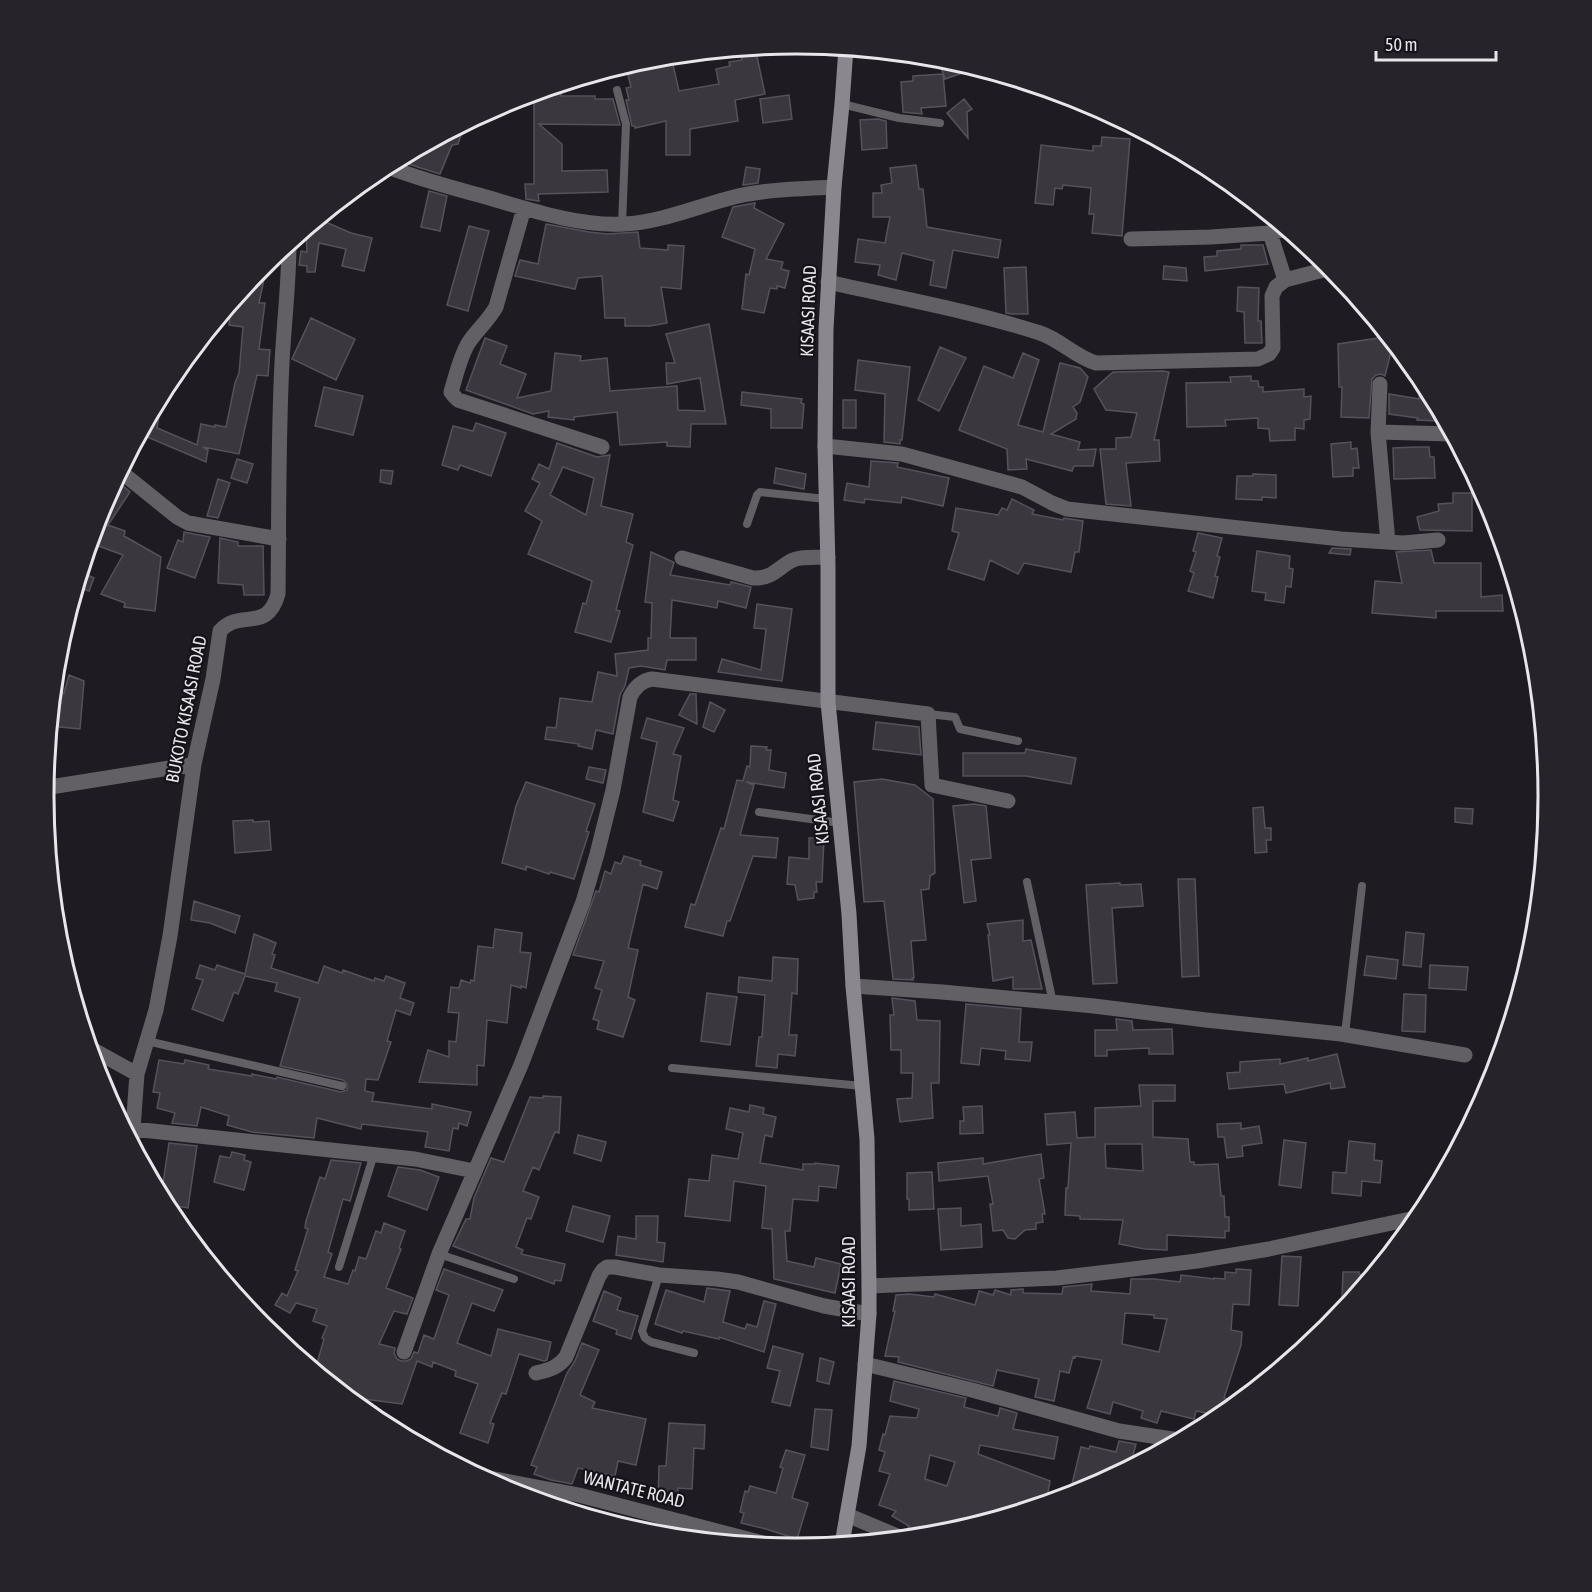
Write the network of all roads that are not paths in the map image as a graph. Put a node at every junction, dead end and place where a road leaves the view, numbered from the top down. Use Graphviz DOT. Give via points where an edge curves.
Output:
graph roads {
  1 [pos="845,56"];
  2 [pos="617,90"];
  3 [pos="842,104"];
  4 [pos="940,123"];
  5 [pos="398,170"];
  6 [pos="834,187"];
  7 [pos="524,208"];
  8 [pos="622,225"];
  9 [pos="1277,231"];
  10 [pos="1270,233"];
  11 [pos="1131,239"];
  12 [pos="289,254"];
  13 [pos="1321,271"];
  14 [pos="1284,280"];
  15 [pos="828,282"];
  16 [pos="1380,384"];
  17 [pos="1378,432"];
  18 [pos="1443,434"];
  19 [pos="825,446"];
  20 [pos="602,447"];
  21 [pos="127,477"];
  22 [pos="826,500"];
  23 [pos="747,524"];
  24 [pos="279,539"];
  25 [pos="1438,540"];
  26 [pos="1388,542"];
  27 [pos="828,557"];
  28 [pos="682,558"];
  29 [pos="828,702"];
  30 [pos="928,714"];
  31 [pos="1018,741"];
  32 [pos="194,764"];
  33 [pos="54,786"];
  34 [pos="1008,801"];
  35 [pos="759,812"];
  36 [pos="840,822"];
  37 [pos="1027,882"];
  38 [pos="1362,886"];
  39 [pos="853,986"];
  40 [pos="1053,1003"];
  41 [pos="1345,1034"];
  42 [pos="147,1041"];
  43 [pos="100,1054"];
  44 [pos="1465,1055"];
  45 [pos="672,1068"];
  46 [pos="137,1074"];
  47 [pos="342,1086"];
  48 [pos="862,1086"];
  49 [pos="133,1129"];
  50 [pos="137,1136"];
  51 [pos="374,1154"];
  52 [pos="474,1171"];
  53 [pos="1405,1220"];
  54 [pos="439,1254"];
  55 [pos="339,1268"];
  56 [pos="659,1275"];
  57 [pos="514,1279"];
  58 [pos="869,1286"];
  59 [pos="868,1314"];
  60 [pos="404,1352"];
  61 [pos="694,1353"];
  62 [pos="865,1364"];
  63 [pos="536,1373"];
  64 [pos="1168,1438"];
  65 [pos="513,1483"];
  66 [pos="847,1515"];
  67 [pos="682,1529"];
  68 [pos="889,1532"];
  69 [pos="843,1536"];
  1 -- 3 [label="main road, KISAASI ROAD"];
  2 -- 8 [label="lane" via="626,124"];
  3 -- 4 [label="lane"];
  3 -- 6 [label="main road, KISAASI ROAD"];
  5 -- 7 [label="street"];
  6 -- 8 [label="street" via="760,192"];
  6 -- 15 [label="main road, KISAASI ROAD"];
  7 -- 8 [label="street" via="569,219"];
  7 -- 20 [label="street" via="496,307 463,353 451,392 458,400"];
  9 -- 10 [label="street"];
  10 -- 11 [label="street"];
  10 -- 14 [label="street"];
  12 -- 24 [label="street, BUKOTO KISAASI ROAD" via="278,470"];
  13 -- 14 [label="street"];
  14 -- 15 [label="street" via="1272,296 1273,348 1266,357 1096,363 1042,334"];
  15 -- 19 [label="main road, KISAASI ROAD"];
  16 -- 17 [label="street"];
  17 -- 18 [label="street"];
  17 -- 26 [label="street"];
  19 -- 22 [label="main road, KISAASI ROAD"];
  19 -- 26 [label="street" via="902,454 1022,487 1067,509"];
  21 -- 24 [label="street" via="188,523"];
  22 -- 23 [label="lane" via="760,492"];
  22 -- 27 [label="main road, KISAASI ROAD"];
  24 -- 32 [label="street, BUKOTO KISAASI ROAD" via="275,603 261,618 232,622 220,631"];
  25 -- 26 [label="street"];
  27 -- 28 [label="street" via="795,559 761,578"];
  27 -- 29 [label="main road, KISAASI ROAD"];
  29 -- 30 [label="street"];
  29 -- 36 [label="main road, KISAASI ROAD"];
  29 -- 52 [label="street" via="652,679 644,680 634,690 583,902 521,1065"];
  30 -- 31 [label="lane" via="955,717 960,729"];
  30 -- 34 [label="street" via="932,785"];
  32 -- 33 [label="street"];
  32 -- 42 [label="street, BUKOTO KISAASI ROAD" via="170,936"];
  35 -- 36 [label="lane"];
  36 -- 39 [label="main road, KISAASI ROAD"];
  37 -- 40 [label="lane"];
  38 -- 41 [label="lane"];
  39 -- 40 [label="street"];
  39 -- 48 [label="main road, KISAASI ROAD"];
  40 -- 41 [label="street"];
  41 -- 44 [label="street"];
  42 -- 46 [label="street, BUKOTO KISAASI ROAD"];
  42 -- 47 [label="lane"];
  43 -- 46 [label="street"];
  45 -- 48 [label="lane"];
  46 -- 49 [label="street, BUKOTO KISAASI ROAD"];
  48 -- 58 [label="main road, KISAASI ROAD" via="867,1139"];
  50 -- 51 [label="street"];
  51 -- 52 [label="street"];
  51 -- 55 [label="lane"];
  52 -- 54 [label="street"];
  53 -- 58 [label="street" via="1269,1249 1125,1270 1057,1278"];
  54 -- 57 [label="lane"];
  54 -- 60 [label="street"];
  56 -- 59 [label="street" via="738,1282"];
  56 -- 61 [label="lane" via="642,1331 645,1338"];
  56 -- 63 [label="street" via="615,1267 603,1270 566,1357 552,1369"];
  58 -- 59 [label="main road, KISAASI ROAD"];
  59 -- 62 [label="main road, KISAASI ROAD"];
  62 -- 64 [label="street" via="1119,1431"];
  62 -- 66 [label="main road, KISAASI ROAD" via="859,1446"];
  65 -- 67 [label="street, WANTATE ROAD" via="579,1495"];
  66 -- 68 [label="street"];
  66 -- 69 [label="main road, KISAASI ROAD"];
}
